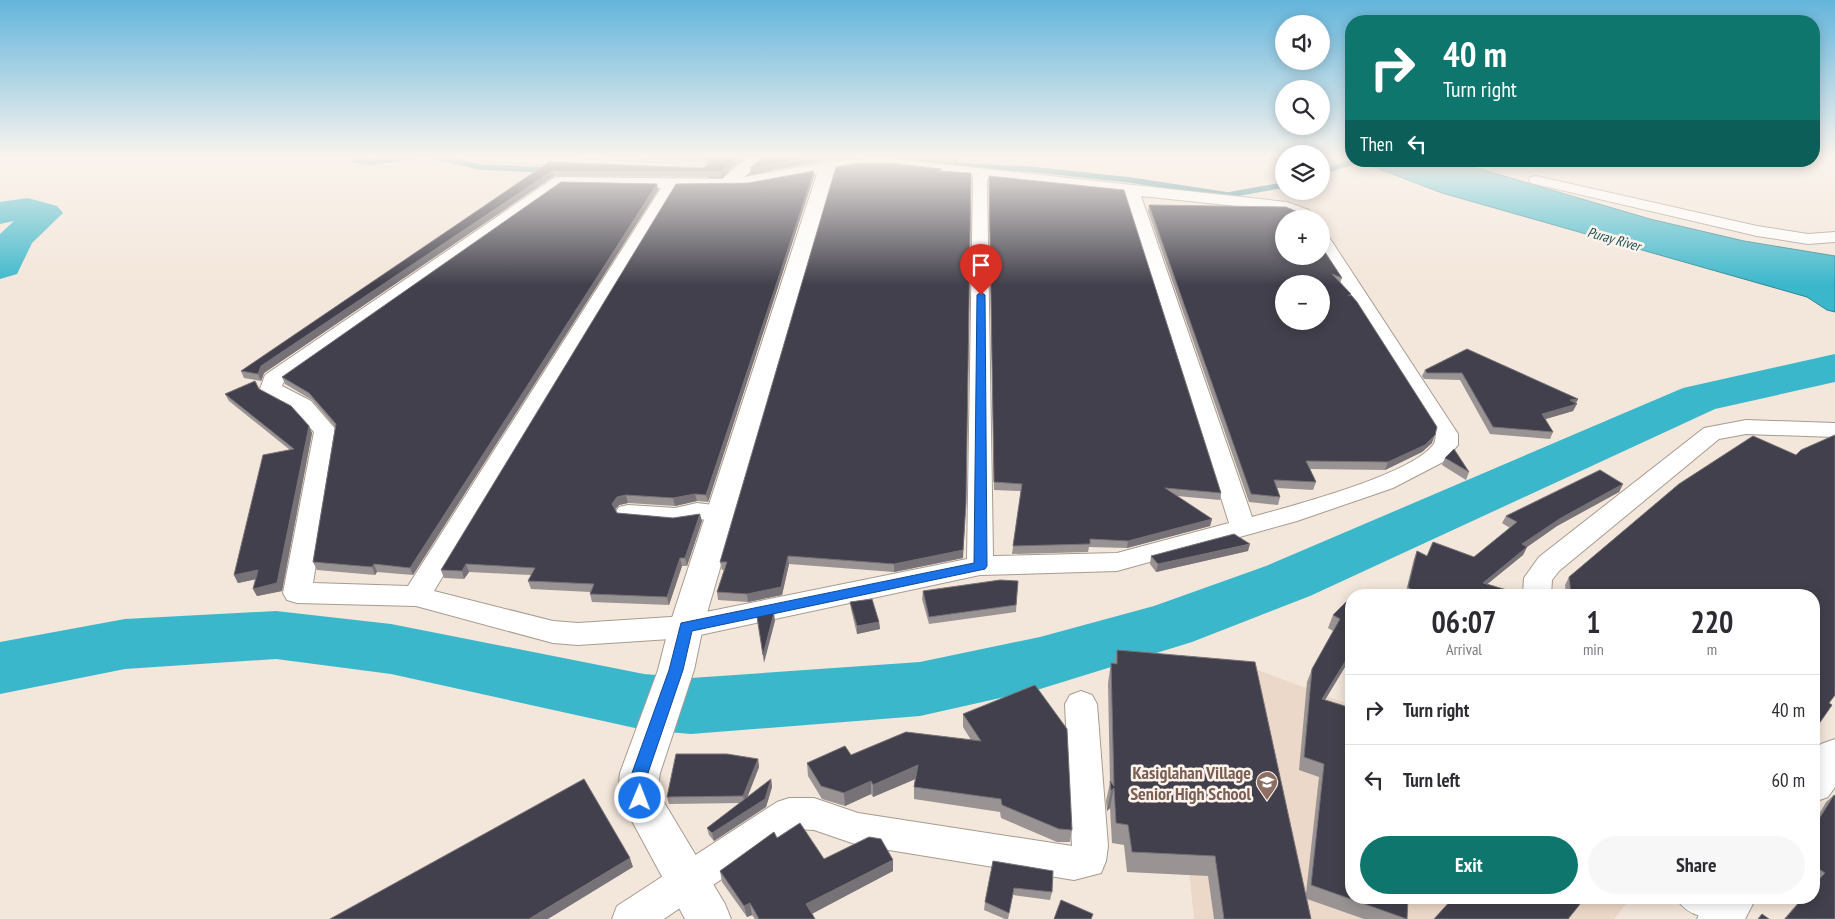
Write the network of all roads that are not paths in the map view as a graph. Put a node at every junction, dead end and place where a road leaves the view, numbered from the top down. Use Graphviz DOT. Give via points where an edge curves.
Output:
graph roads {
  1 [pos="533,199"];
  2 [pos="663,199"];
  3 [pos="818,199"];
  4 [pos="980,199"];
  5 [pos="1135,199"];
  6 [pos="1208,199"];
  7 [pos="1618,199"];
  8 [pos="1295,210"];
  9 [pos="1835,237"];
  10 [pos="1330,251"];
  11 [pos="1835,430"];
  12 [pos="628,513"];
  13 [pos="721,513"];
  14 [pos="1242,528"];
  15 [pos="980,566"];
  16 [pos="1537,589"];
  17 [pos="416,596"];
  18 [pos="686,627"];
  19 [pos="1080,704"];
  20 [pos="1835,755"];
  21 [pos="1820,776"];
  22 [pos="686,881"];
  23 [pos="631,919"];
  24 [pos="709,919"];
  1 -- 17 [label="street" via="273,380 271,389 303,406 326,431 298,593"];
  2 -- 17 [label="street"];
  3 -- 13 [label="street"];
  4 -- 15 [label="street"];
  5 -- 14 [label="street"];
  6 -- 8 [label="street"];
  7 -- 9 [label="street" via="1757,231 1808,239"];
  10 -- 14 [label="street" via="1447,434 1446,444 1440,453 1422,465 1350,496"];
  11 -- 16 [label="street" via="1746,427 1712,433 1549,564 1538,578"];
  12 -- 13 [label="street" via="675,516 697,511"];
  13 -- 18 [label="street"];
  14 -- 15 [label="street" via="1116,562"];
  15 -- 18 [label="street"];
  17 -- 18 [label="street" via="553,632 578,634"];
  18 -- 22 [label="street" via="676,670 638,785 640,798"];
  19 -- 22 [label="street" via="1090,846 1088,861 1074,863 858,829 814,814 789,813"];
  20 -- 21 [label="street"];
  22 -- 23 [label="street"];
  22 -- 24 [label="street"];
}
